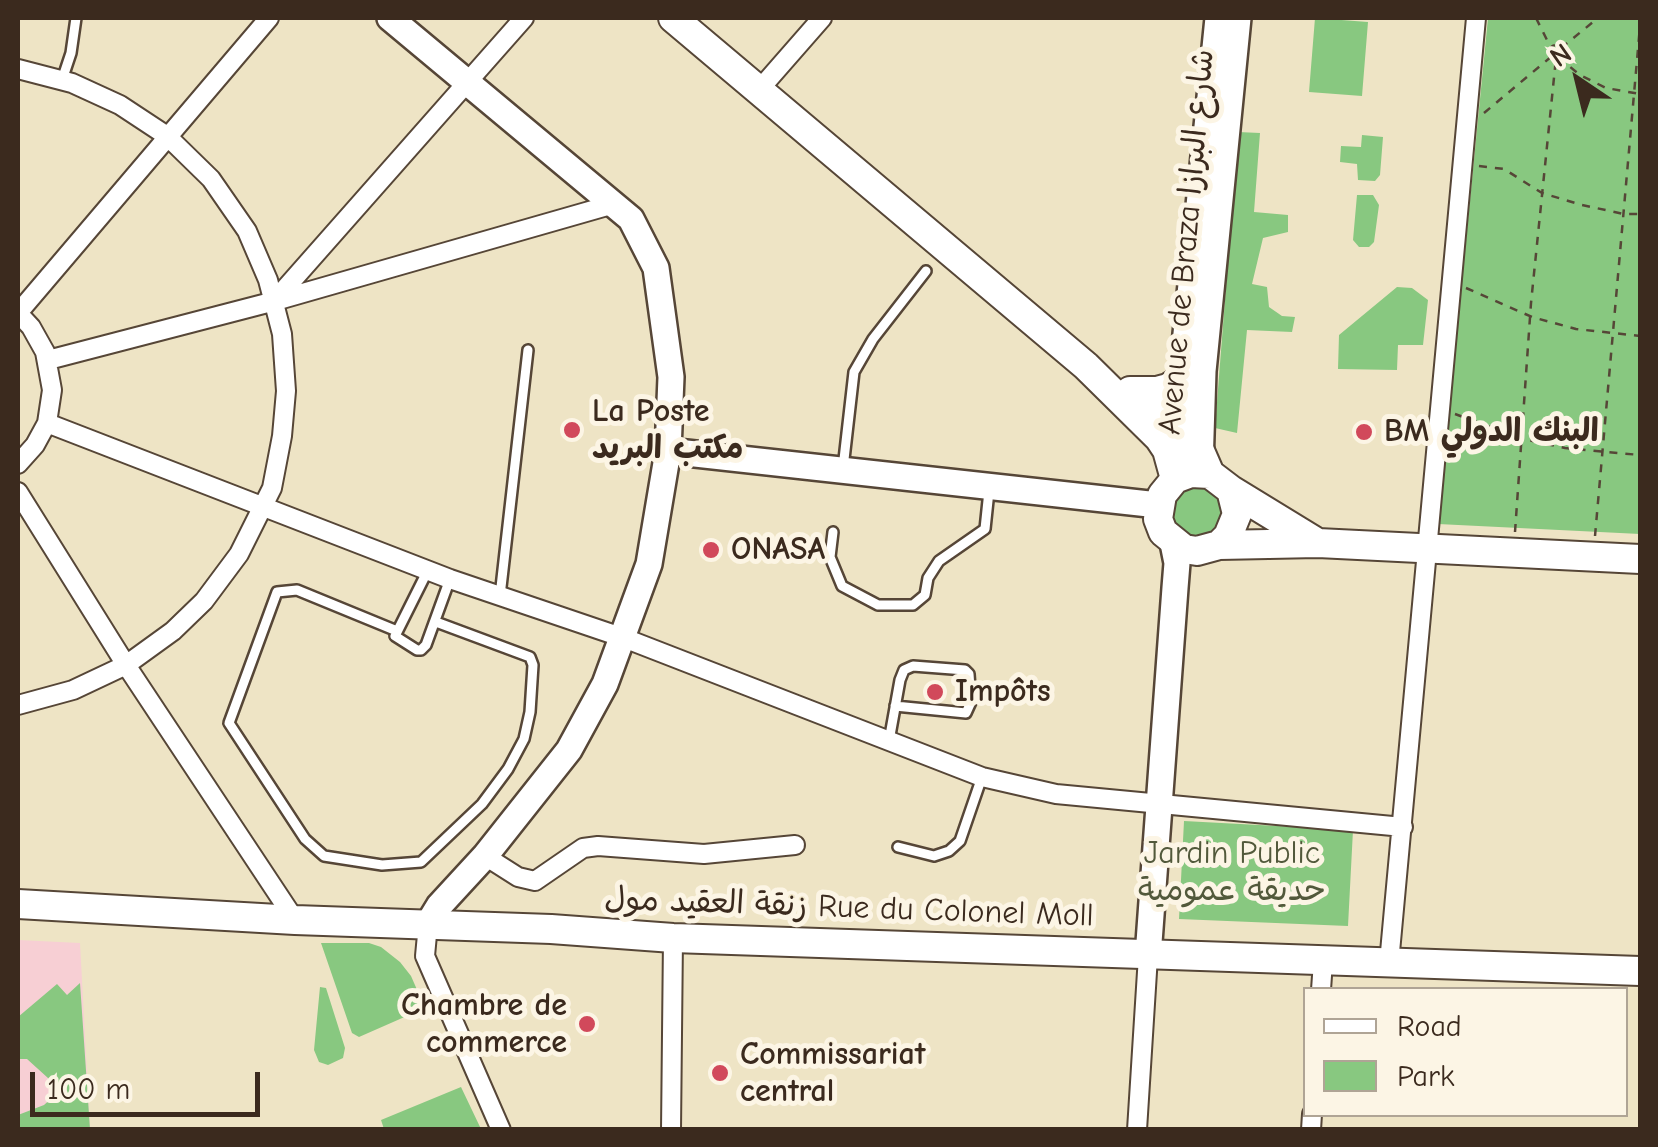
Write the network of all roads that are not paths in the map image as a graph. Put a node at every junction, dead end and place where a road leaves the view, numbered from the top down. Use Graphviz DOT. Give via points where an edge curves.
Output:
graph roads {
  1 [pos="76,18"];
  2 [pos="269,18"];
  3 [pos="390,18"];
  4 [pos="524,18"];
  5 [pos="673,18"];
  6 [pos="703,18"];
  7 [pos="822,18"];
  8 [pos="1476,18"];
  9 [pos="1223,23"];
  10 [pos="18,70"];
  11 [pos="62,80"];
  12 [pos="470,81"];
  13 [pos="765,83"];
  14 [pos="1220,107"];
  15 [pos="167,136"];
  16 [pos="614,204"];
  17 [pos="926,271"];
  18 [pos="275,300"];
  19 [pos="18,313"];
  20 [pos="528,350"];
  21 [pos="48,360"];
  22 [pos="1182,379"];
  23 [pos="1130,391"];
  24 [pos="47,423"];
  25 [pos="668,450"];
  26 [pos="18,464"];
  27 [pos="1197,468"];
  28 [pos="843,471"];
  29 [pos="989,488"];
  30 [pos="18,492"];
  31 [pos="1158,504"];
  32 [pos="264,507"];
  33 [pos="834,532"];
  34 [pos="1173,543"];
  35 [pos="1318,543"];
  36 [pos="1214,547"];
  37 [pos="1426,550"];
  38 [pos="1640,559"];
  39 [pos="428,570"];
  40 [pos="450,579"];
  41 [pos="500,596"];
  42 [pos="1172,620"];
  43 [pos="436,622"];
  44 [pos="396,631"];
  45 [pos="624,638"];
  46 [pos="126,665"];
  47 [pos="18,705"];
  48 [pos="895,706"];
  49 [pos="889,741"];
  50 [pos="982,776"];
  51 [pos="1160,804"];
  52 [pos="1402,826"];
  53 [pos="795,846"];
  54 [pos="898,847"];
  55 [pos="484,856"];
  56 [pos="18,904"];
  57 [pos="295,920"];
  58 [pos="428,924"];
  59 [pos="672,938"];
  60 [pos="1148,956"];
  61 [pos="1322,961"];
  62 [pos="1389,963"];
  63 [pos="1640,971"];
  64 [pos="1320,987"];
  65 [pos="501,1130"];
  66 [pos="671,1130"];
  67 [pos="1137,1130"];
  1 -- 11 [label="lane"];
  2 -- 15 [label="street"];
  3 -- 12 [label="street"];
  4 -- 12 [label="street"];
  5 -- 13 [label="main road"];
  6 -- 13 [label="main road"];
  7 -- 13 [label="street"];
  8 -- 37 [label="street"];
  9 -- 14 [label="street, Avenue de Braza شارع البرازا"];
  10 -- 11 [label="street"];
  11 -- 15 [label="street" via="120,105"];
  12 -- 16 [label="street"];
  12 -- 18 [label="street"];
  13 -- 23 [label="main road"];
  13 -- 27 [label="main road" via="1086,366 1168,450"];
  14 -- 22 [label="street, Avenue de Braza شارع البرازا"];
  14 -- 27 [label="street, Avenue de Braza شارع البرازا"];
  15 -- 18 [label="street" via="236,213"];
  15 -- 19 [label="street"];
  16 -- 18 [label="street"];
  16 -- 25 [label="street" via="631,219 656,268 671,377"];
  17 -- 28 [label="lane" via="854,372"];
  18 -- 21 [label="street"];
  18 -- 32 [label="street" via="286,402"];
  19 -- 21 [label="street"];
  20 -- 41 [label="lane"];
  21 -- 24 [label="street"];
  22 -- 23 [label="main road" via="1168,388"];
  22 -- 27 [label="street, Avenue de Braza شارع البرازا" via="1180,422"];
  23 -- 27 [label="main road"];
  24 -- 26 [label="street"];
  24 -- 32 [label="street"];
  25 -- 28 [label="street"];
  25 -- 45 [label="street" via="648,564"];
  27 -- 31 [label="main road" via="1167,486"];
  27 -- 35 [label="main road"];
  27 -- 36 [label="main road" via="1237,514"];
  28 -- 29 [label="street"];
  29 -- 31 [label="street"];
  29 -- 33 [label="lane" via="985,529 939,561 914,606 878,605 842,586 830,557"];
  30 -- 46 [label="street"];
  31 -- 34 [label="main road" via="1163,532"];
  32 -- 39 [label="street"];
  32 -- 46 [label="street" via="204,601"];
  34 -- 36 [label="main road"];
  34 -- 42 [label="street"];
  35 -- 36 [label="main road"];
  35 -- 37 [label="main road"];
  36 -- 42 [label="street" via="1192,573"];
  37 -- 38 [label="main road"];
  37 -- 52 [label="street"];
  39 -- 40 [label="street"];
  39 -- 44 [label="lane"];
  40 -- 41 [label="street"];
  40 -- 43 [label="lane"];
  41 -- 45 [label="street"];
  42 -- 51 [label="street"];
  43 -- 44 [label="lane" via="422,650 397,640"];
  43 -- 44 [label="lane" via="530,657 524,739 482,804 421,862 382,865 324,856 305,839 229,724 278,592 297,590"];
  45 -- 49 [label="street"];
  45 -- 55 [label="street" via="569,750"];
  46 -- 47 [label="street" via="73,690"];
  46 -- 57 [label="street"];
  48 -- 48 [label="lane" via="904,670 968,674 966,713"];
  48 -- 49 [label="lane"];
  49 -- 50 [label="street"];
  50 -- 51 [label="street" via="1056,794"];
  50 -- 54 [label="lane" via="960,841 950,851 934,856"];
  51 -- 52 [label="street"];
  51 -- 60 [label="street"];
  52 -- 62 [label="street"];
  53 -- 55 [label="street" via="704,854 583,848 535,881"];
  55 -- 58 [label="street"];
  56 -- 57 [label="main road, زنقة العقيد مول Rue du Colonel Moll"];
  57 -- 58 [label="main road, زنقة العقيد مول Rue du Colonel Moll"];
  58 -- 59 [label="main road, زنقة العقيد مول Rue du Colonel Moll"];
  58 -- 65 [label="street" via="425,956"];
  59 -- 60 [label="main road, زنقة العقيد مول Rue du Colonel Moll"];
  59 -- 66 [label="street"];
  60 -- 61 [label="main road, زنقة العقيد مول Rue du Colonel Moll"];
  60 -- 67 [label="street"];
  61 -- 62 [label="main road, زنقة العقيد مول Rue du Colonel Moll"];
  61 -- 64 [label="street"];
  62 -- 63 [label="main road, زنقة العقيد مول Rue du Colonel Moll"];
}
